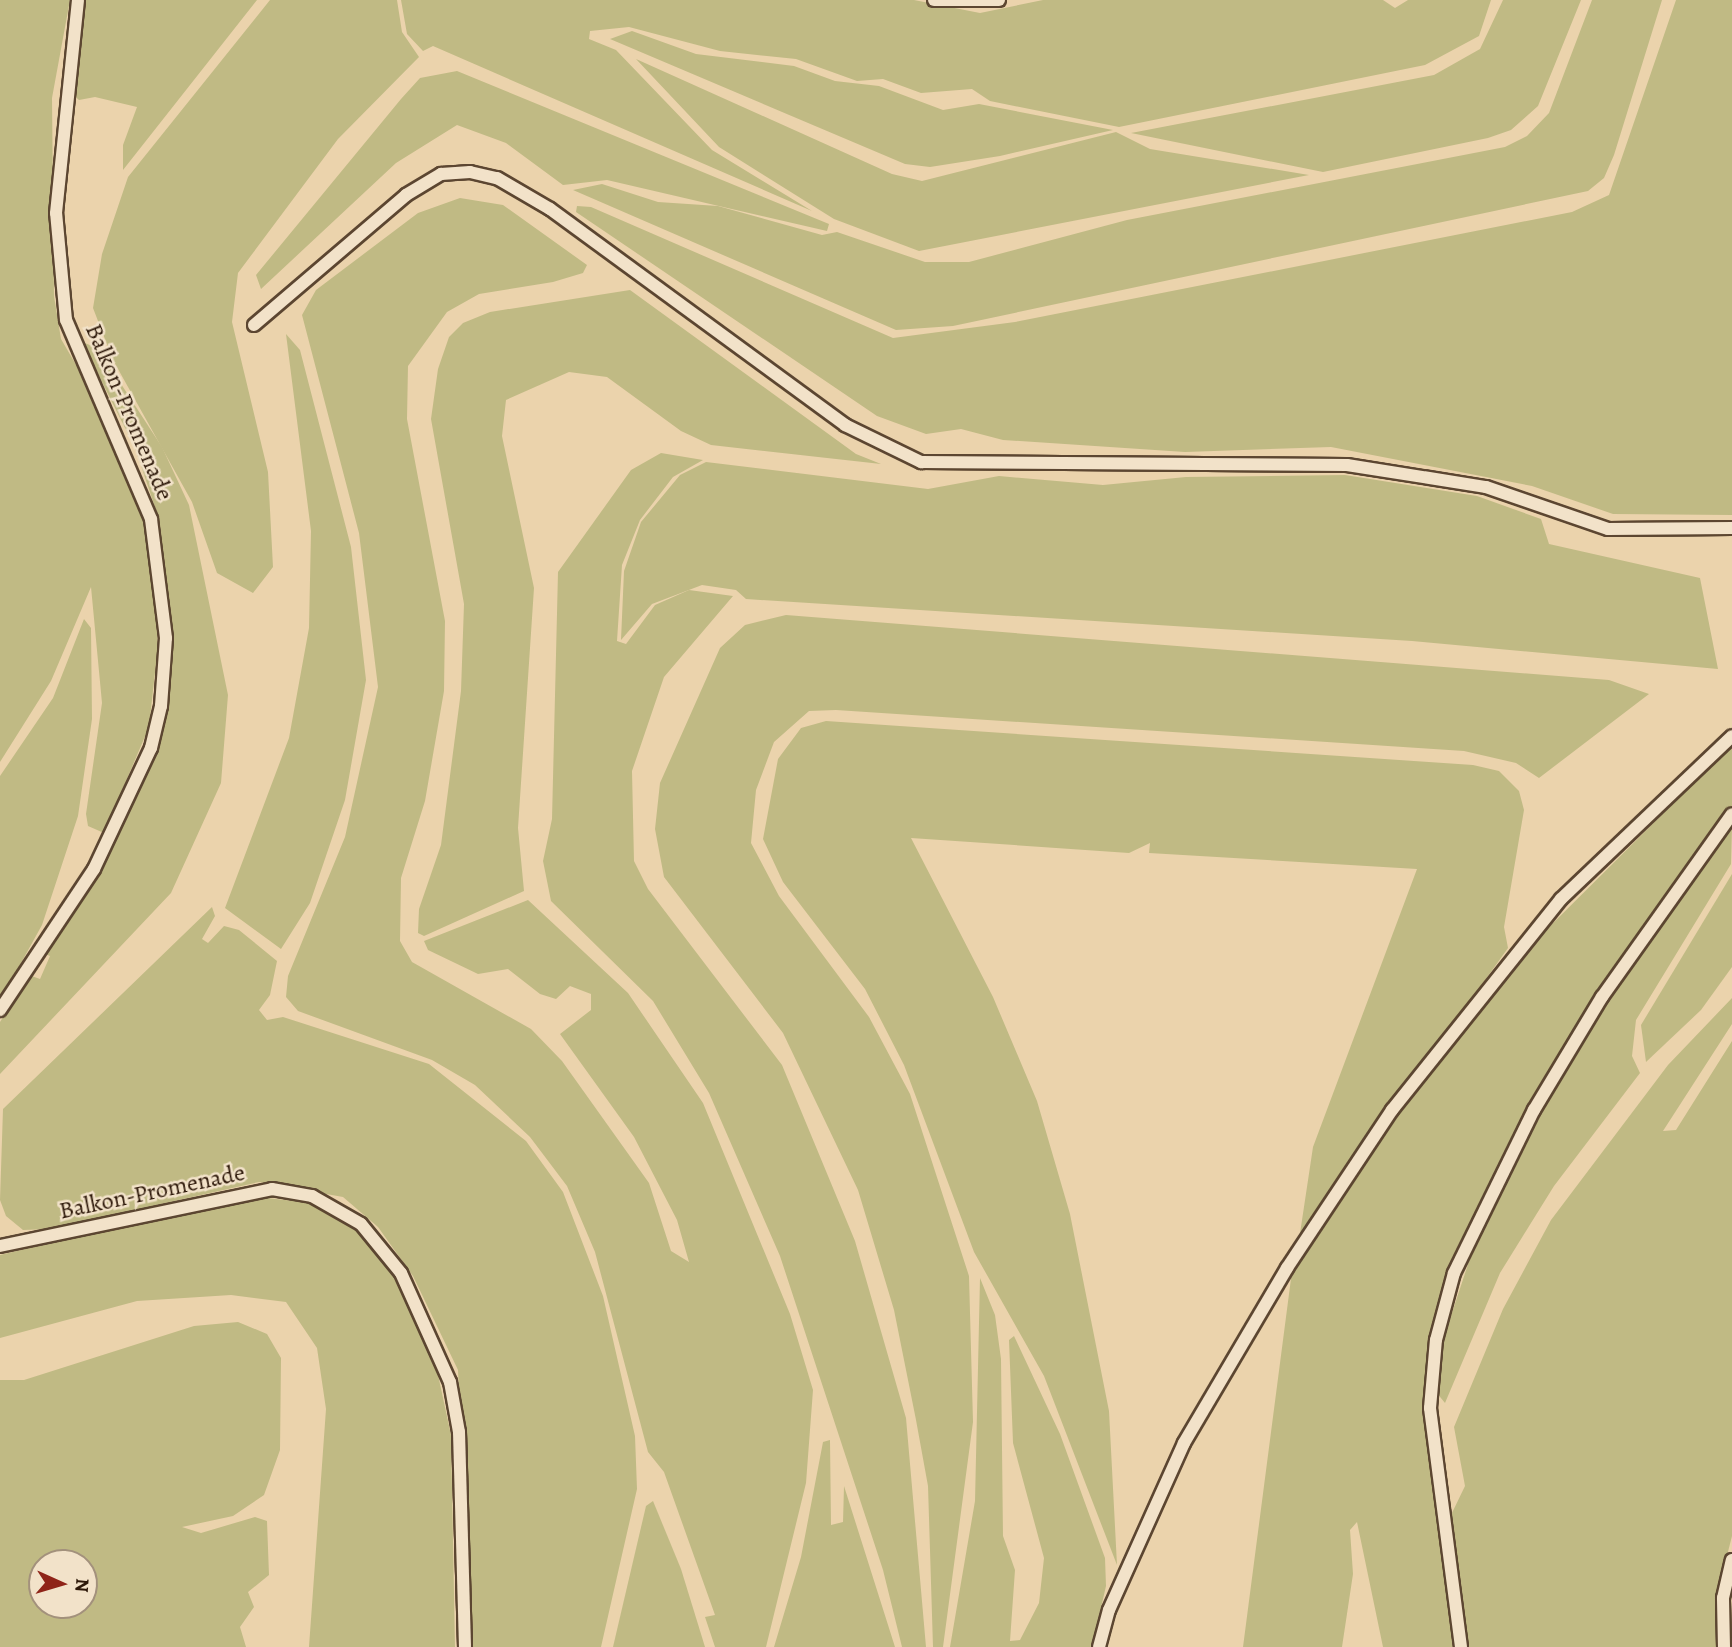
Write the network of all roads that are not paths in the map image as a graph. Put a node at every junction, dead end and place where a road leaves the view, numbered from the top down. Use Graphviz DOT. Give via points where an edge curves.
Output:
graph roads {
  1 [pos="78,0"];
  2 [pos="934,0"];
  3 [pos="999,0"];
  4 [pos="254,325"];
  5 [pos="1732,528"];
  6 [pos="1732,736"];
  7 [pos="1732,814"];
  8 [pos="0,1010"];
  9 [pos="0,1246"];
  10 [pos="1732,1560"];
  11 [pos="465,1647"];
  12 [pos="1100,1647"];
  13 [pos="1461,1647"];
  14 [pos="1724,1647"];
  1 -- 8 [label="lane, Balkon-Promenade" via="56,213 66,320 151,520 166,638 161,706 151,748 94,869"];
  2 -- 3 [label="lane"];
  4 -- 5 [label="lane" via="406,195 441,174 470,172 497,178 550,209 845,425 921,462 1347,465 1486,487 1608,529"];
  6 -- 12 [label="lane" via="1561,899 1392,1110 1287,1268 1184,1443 1109,1610"];
  7 -- 13 [label="lane" via="1582,1031 1534,1110 1454,1273 1436,1340 1430,1408"];
  9 -- 11 [label="lane, Balkon-Promenade" via="272,1189 312,1196 361,1224 401,1273 450,1382 459,1432"];
  10 -- 14 [label="lane" via="1723,1598"];
}
